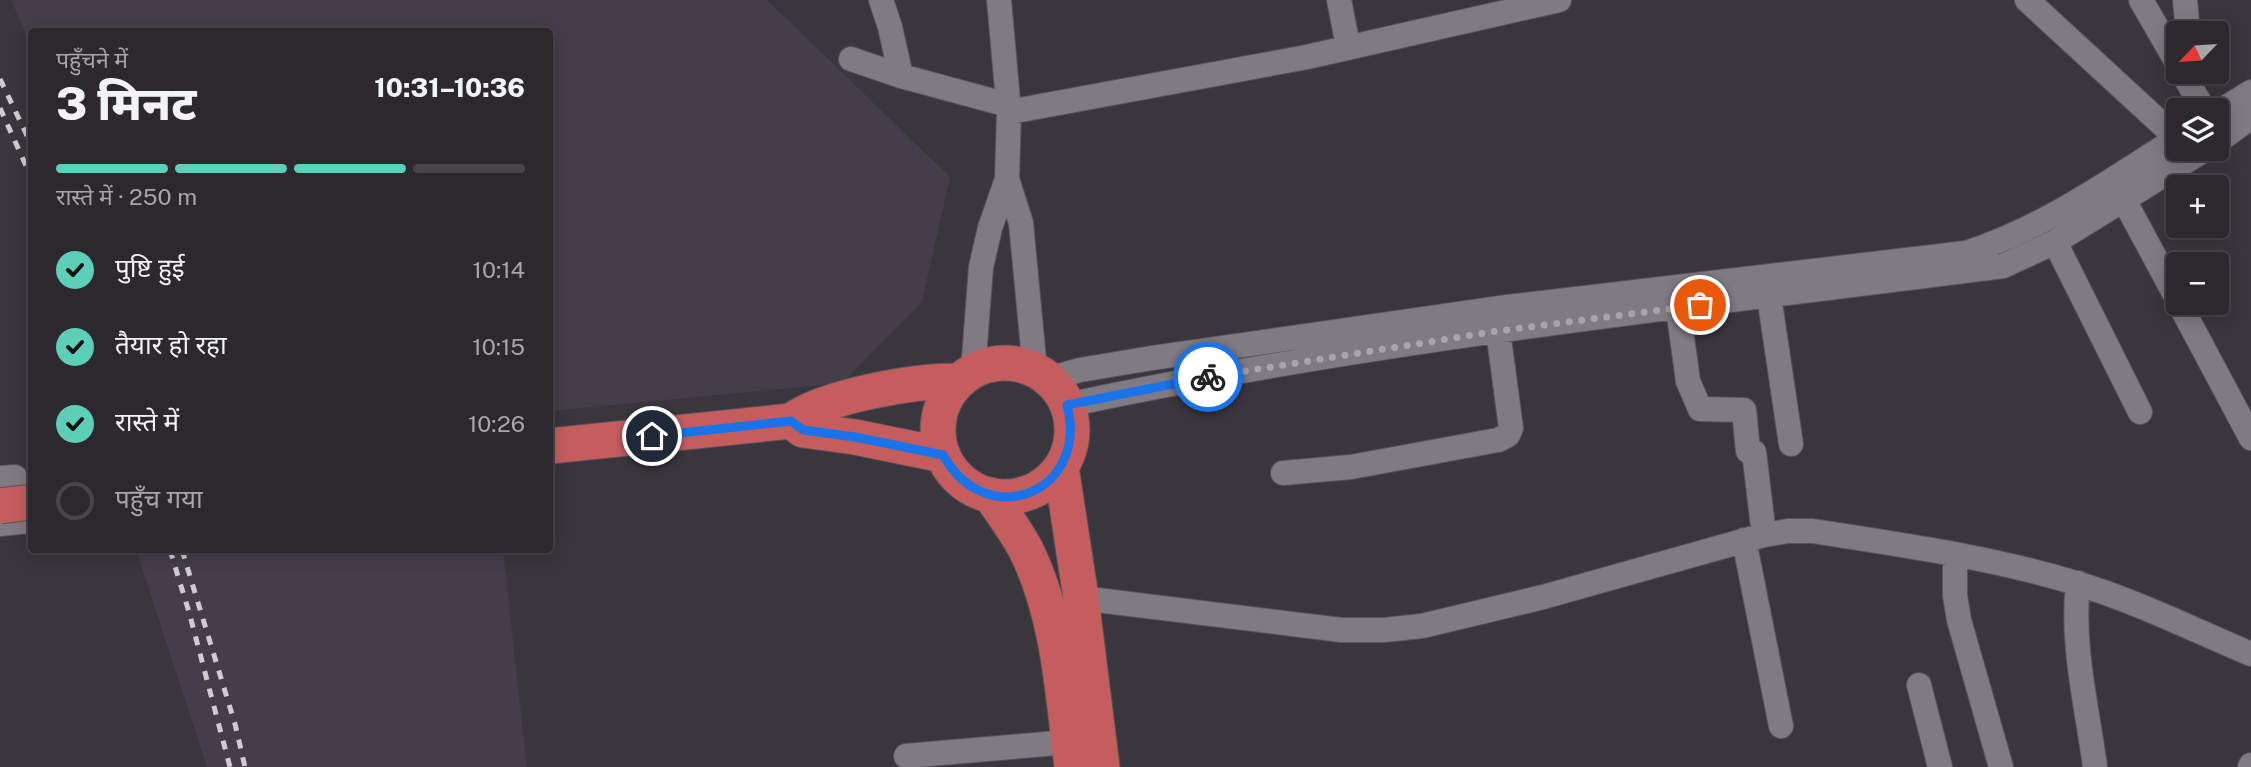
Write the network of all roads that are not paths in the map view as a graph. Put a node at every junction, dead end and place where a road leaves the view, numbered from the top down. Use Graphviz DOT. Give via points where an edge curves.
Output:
graph roads {
  1 [pos="881,0"];
  2 [pos="999,0"];
  3 [pos="1339,0"];
  4 [pos="1559,0"];
  5 [pos="2026,0"];
  6 [pos="2141,0"];
  7 [pos="2185,0"];
  8 [pos="2187,21"];
  9 [pos="2166,43"];
  10 [pos="1348,46"];
  11 [pos="851,60"];
  12 [pos="901,76"];
  13 [pos="2251,92"];
  14 [pos="2229,106"];
  15 [pos="1008,109"];
  16 [pos="2166,117"];
  17 [pos="2251,117"];
  18 [pos="2229,128"];
  19 [pos="2166,161"];
  20 [pos="1007,179"];
  21 [pos="2117,190"];
  22 [pos="2055,242"];
  23 [pos="2166,279"];
  24 [pos="1769,296"];
  25 [pos="1678,308"];
  26 [pos="2185,315"];
  27 [pos="1498,331"];
  28 [pos="966,376"];
  29 [pos="1050,385"];
  30 [pos="2140,412"];
  31 [pos="791,421"];
  32 [pos="2251,438"];
  33 [pos="1791,444"];
  34 [pos="553,446"];
  35 [pos="943,455"];
  36 [pos="1061,467"];
  37 [pos="1283,473"];
  38 [pos="0,478"];
  39 [pos="990,495"];
  40 [pos="28,502"];
  41 [pos="0,506"];
  42 [pos="28,518"];
  43 [pos="28,521"];
  44 [pos="0,524"];
  45 [pos="1754,538"];
  46 [pos="1955,554"];
  47 [pos="2078,583"];
  48 [pos="1081,598"];
  49 [pos="2251,654"];
  50 [pos="1919,685"];
  51 [pos="1781,726"];
  52 [pos="1070,754"];
  53 [pos="906,756"];
  54 [pos="1102,767"];
  55 [pos="1940,767"];
  56 [pos="2001,767"];
  57 [pos="2095,767"];
  1 -- 12 [label="street"];
  2 -- 15 [label="street"];
  3 -- 10 [label="street"];
  4 -- 10 [label="street"];
  5 -- 16 [label="street"];
  6 -- 9 [label="street"];
  7 -- 8 [label="street"];
  10 -- 15 [label="street"];
  11 -- 12 [label="street"];
  12 -- 15 [label="street"];
  13 -- 14 [label="street"];
  15 -- 20 [label="street"];
  17 -- 18 [label="street"];
  19 -- 21 [label="street"];
  20 -- 28 [label="street" via="981,267"];
  20 -- 29 [label="street" via="1021,223"];
  21 -- 22 [label="street"];
  21 -- 23 [label="street"];
  21 -- 29 [label="street" via="1966,253 1507,307 1152,358 1080,370"];
  22 -- 24 [label="street" via="2003,266"];
  22 -- 30 [label="street"];
  24 -- 25 [label="street"];
  24 -- 33 [label="street"];
  25 -- 27 [label="street"];
  25 -- 45 [label="street" via="1688,381 1700,409 1744,410 1748,451 1754,452"];
  26 -- 32 [label="street"];
  27 -- 29 [label="street" via="1164,384"];
  27 -- 37 [label="street" via="1511,428 1508,435 1351,467"];
  28 -- 29 [label="highway" via="1003,363 1020,365"];
  28 -- 31 [label="highway" via="875,391 812,409"];
  28 -- 35 [label="highway" via="942,407 938,423"];
  29 -- 36 [label="highway" via="1071,421 1068,453"];
  31 -- 34 [label="highway"];
  31 -- 35 [label="highway" via="803,430"];
  35 -- 39 [label="highway" via="962,481"];
  36 -- 39 [label="highway" via="1050,480 1022,495"];
  36 -- 48 [label="highway"];
  38 -- 42 [label="street" via="15,477"];
  39 -- 52 [label="highway" via="1027,552 1044,597 1064,693"];
  40 -- 41 [label="highway, bridge"];
  43 -- 44 [label="street"];
  45 -- 46 [label="street" via="1813,531"];
  45 -- 48 [label="street" via="1530,601 1384,630 1341,630"];
  45 -- 51 [label="street"];
  46 -- 47 [label="street"];
  46 -- 56 [label="street" via="1959,620"];
  47 -- 49 [label="street"];
  47 -- 57 [label="street" via="2076,636"];
  48 -- 54 [label="highway"];
  50 -- 55 [label="street"];
  52 -- 53 [label="street"];
}
